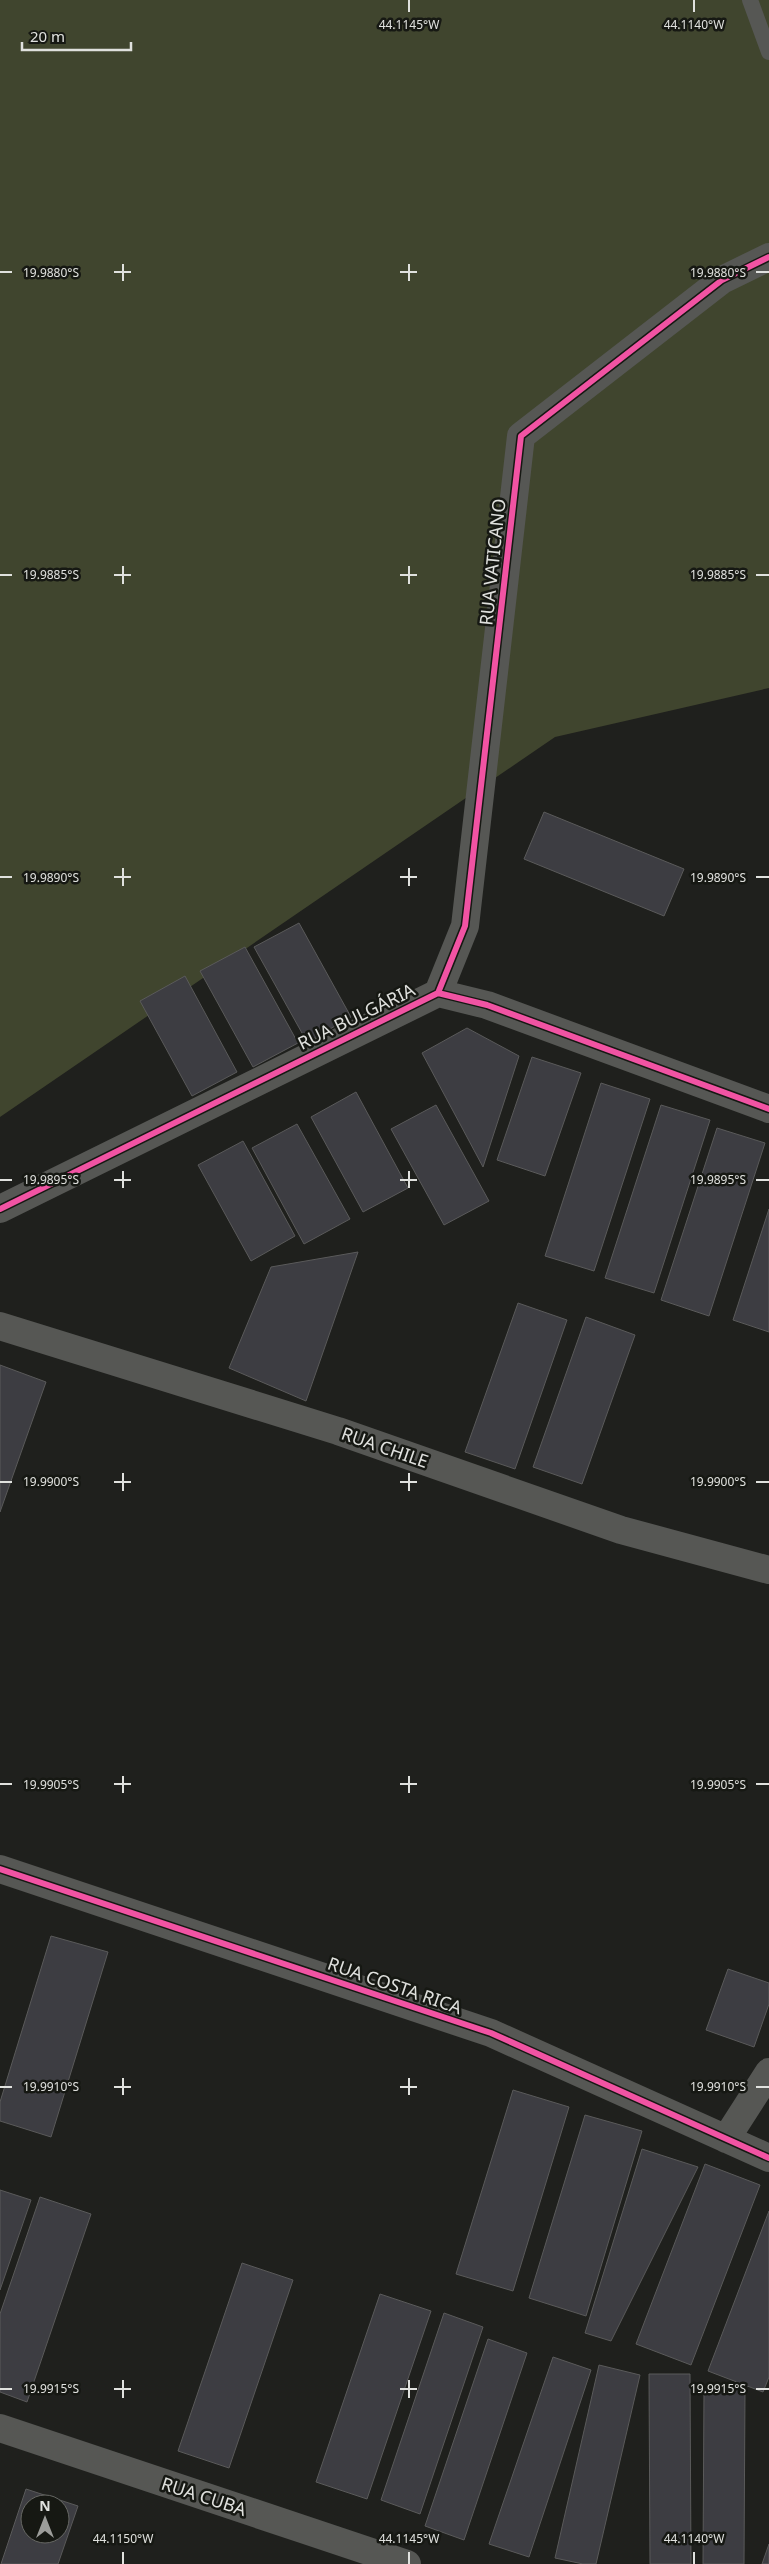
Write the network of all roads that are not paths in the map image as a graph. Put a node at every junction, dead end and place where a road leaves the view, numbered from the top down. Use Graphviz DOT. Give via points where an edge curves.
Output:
graph roads {
  1 [pos="750,0"];
  2 [pos="769,52"];
  3 [pos="769,257"];
  4 [pos="438,993"];
  5 [pos="769,1108"];
  6 [pos="0,1209"];
  7 [pos="0,1326"];
  8 [pos="769,1570"];
  9 [pos="0,1869"];
  10 [pos="769,2072"];
  11 [pos="726,2139"];
  12 [pos="769,2158"];
  13 [pos="0,2428"];
  14 [pos="407,2564"];
  1 -- 2 [label="lane"];
  3 -- 4 [label="street, RUA VATICANO" via="722,280 521,436 465,926"];
  4 -- 5 [label="street, RUA BULGÁRIA" via="487,1005"];
  4 -- 6 [label="street, RUA BULGÁRIA"];
  7 -- 8 [label="street, RUA CHILE" via="338,1430 621,1530"];
  9 -- 11 [label="street, RUA COSTA RICA" via="491,2034"];
  10 -- 11 [label="street"];
  11 -- 12 [label="street, RUA COSTA RICA"];
  13 -- 14 [label="street, RUA CUBA"];
}
